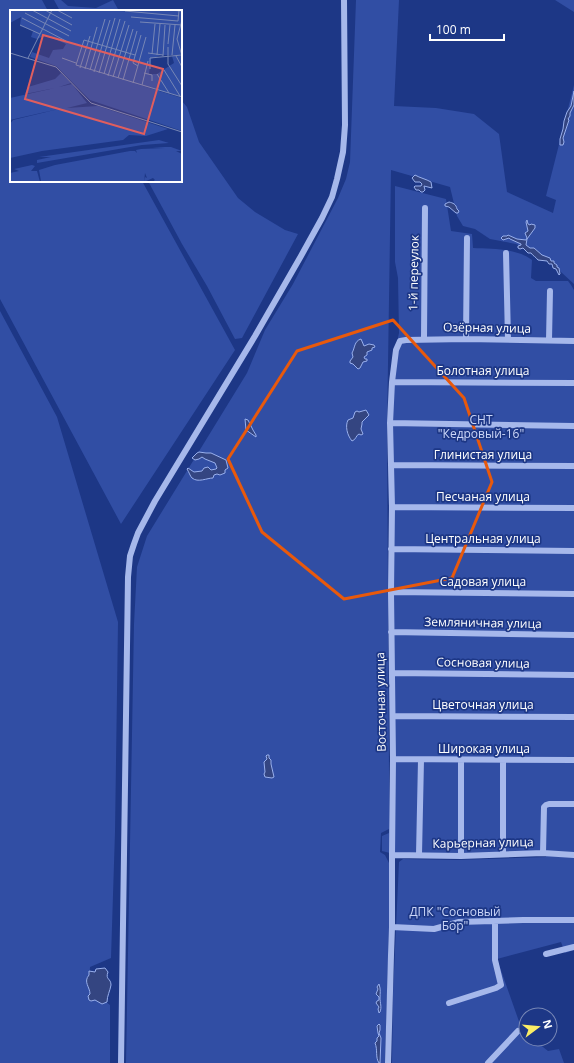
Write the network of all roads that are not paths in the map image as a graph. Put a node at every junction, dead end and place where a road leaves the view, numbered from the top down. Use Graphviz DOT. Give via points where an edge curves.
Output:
graph roads {
  1 [pos="344,0"];
  2 [pos="425,208"];
  3 [pos="467,238"];
  4 [pos="506,254"];
  5 [pos="550,291"];
  6 [pos="424,339"];
  7 [pos="466,339"];
  8 [pos="508,339"];
  9 [pos="549,340"];
  10 [pos="400,341"];
  11 [pos="574,341"];
  12 [pos="392,382"];
  13 [pos="574,383"];
  14 [pos="390,423"];
  15 [pos="574,426"];
  16 [pos="391,465"];
  17 [pos="574,466"];
  18 [pos="392,507"];
  19 [pos="574,508"];
  20 [pos="391,549"];
  21 [pos="574,551"];
  22 [pos="391,592"];
  23 [pos="574,594"];
  24 [pos="391,632"];
  25 [pos="574,635"];
  26 [pos="392,673"];
  27 [pos="574,675"];
  28 [pos="393,716"];
  29 [pos="574,717"];
  30 [pos="393,759"];
  31 [pos="421,760"];
  32 [pos="461,760"];
  33 [pos="503,760"];
  34 [pos="574,760"];
  35 [pos="574,804"];
  36 [pos="543,853"];
  37 [pos="503,854"];
  38 [pos="392,855"];
  39 [pos="419,855"];
  40 [pos="574,855"];
  41 [pos="461,856"];
  42 [pos="495,920"];
  43 [pos="574,920"];
  44 [pos="392,927"];
  45 [pos="574,947"];
  46 [pos="546,954"];
  47 [pos="449,1004"];
  48 [pos="518,1031"];
  49 [pos="121,1063"];
  50 [pos="388,1063"];
  51 [pos="488,1063"];
  1 -- 49 [label="street" via="345,125 343,152 332,197 294,269 155,501 138,533 130,556"];
  2 -- 6 [label="street, 1-й переулок"];
  3 -- 7 [label="street"];
  4 -- 8 [label="street"];
  5 -- 9 [label="street"];
  6 -- 7 [label="street, Озёрная улица"];
  6 -- 10 [label="street, Озёрная улица"];
  7 -- 8 [label="street, Озёрная улица"];
  8 -- 9 [label="street, Озёрная улица"];
  9 -- 11 [label="street, Озёрная улица"];
  10 -- 12 [label="street, Восточная улица" via="396,350"];
  12 -- 13 [label="street, Болотная улица"];
  12 -- 14 [label="street, Восточная улица"];
  14 -- 15 [label="street"];
  14 -- 16 [label="street, Восточная улица"];
  16 -- 17 [label="street, Глинистая улица"];
  16 -- 18 [label="street, Восточная улица"];
  18 -- 19 [label="street, Песчаная улица"];
  18 -- 20 [label="street, Восточная улица"];
  20 -- 21 [label="street, Центральная улица"];
  20 -- 22 [label="street, Восточная улица"];
  22 -- 23 [label="street, Садовая улица"];
  22 -- 24 [label="street, Восточная улица"];
  24 -- 25 [label="street, Земляничная улица"];
  24 -- 26 [label="street, Восточная улица"];
  26 -- 27 [label="street, Сосновая улица"];
  26 -- 28 [label="street, Восточная улица"];
  28 -- 29 [label="street, Цветочная улица"];
  28 -- 30 [label="street, Восточная улица"];
  30 -- 31 [label="street, Широкая улица"];
  30 -- 38 [label="street, Восточная улица"];
  31 -- 32 [label="street, Широкая улица"];
  31 -- 39 [label="street"];
  32 -- 33 [label="street, Широкая улица"];
  32 -- 41 [label="street"];
  33 -- 34 [label="street, Широкая улица"];
  33 -- 37 [label="street"];
  35 -- 36 [label="street" via="549,804 544,807"];
  36 -- 37 [label="street, Карьерная улица"];
  36 -- 40 [label="street, Карьерная улица"];
  37 -- 41 [label="street, Карьерная улица"];
  38 -- 39 [label="street, Карьерная улица"];
  38 -- 44 [label="street, Восточная улица"];
  39 -- 41 [label="street, Карьерная улица"];
  42 -- 43 [label="street"];
  42 -- 44 [label="street" via="459,922 434,929"];
  42 -- 47 [label="street" via="495,960 501,985"];
  44 -- 50 [label="street, Восточная улица"];
  45 -- 46 [label="street"];
  48 -- 51 [label="street"];
}
